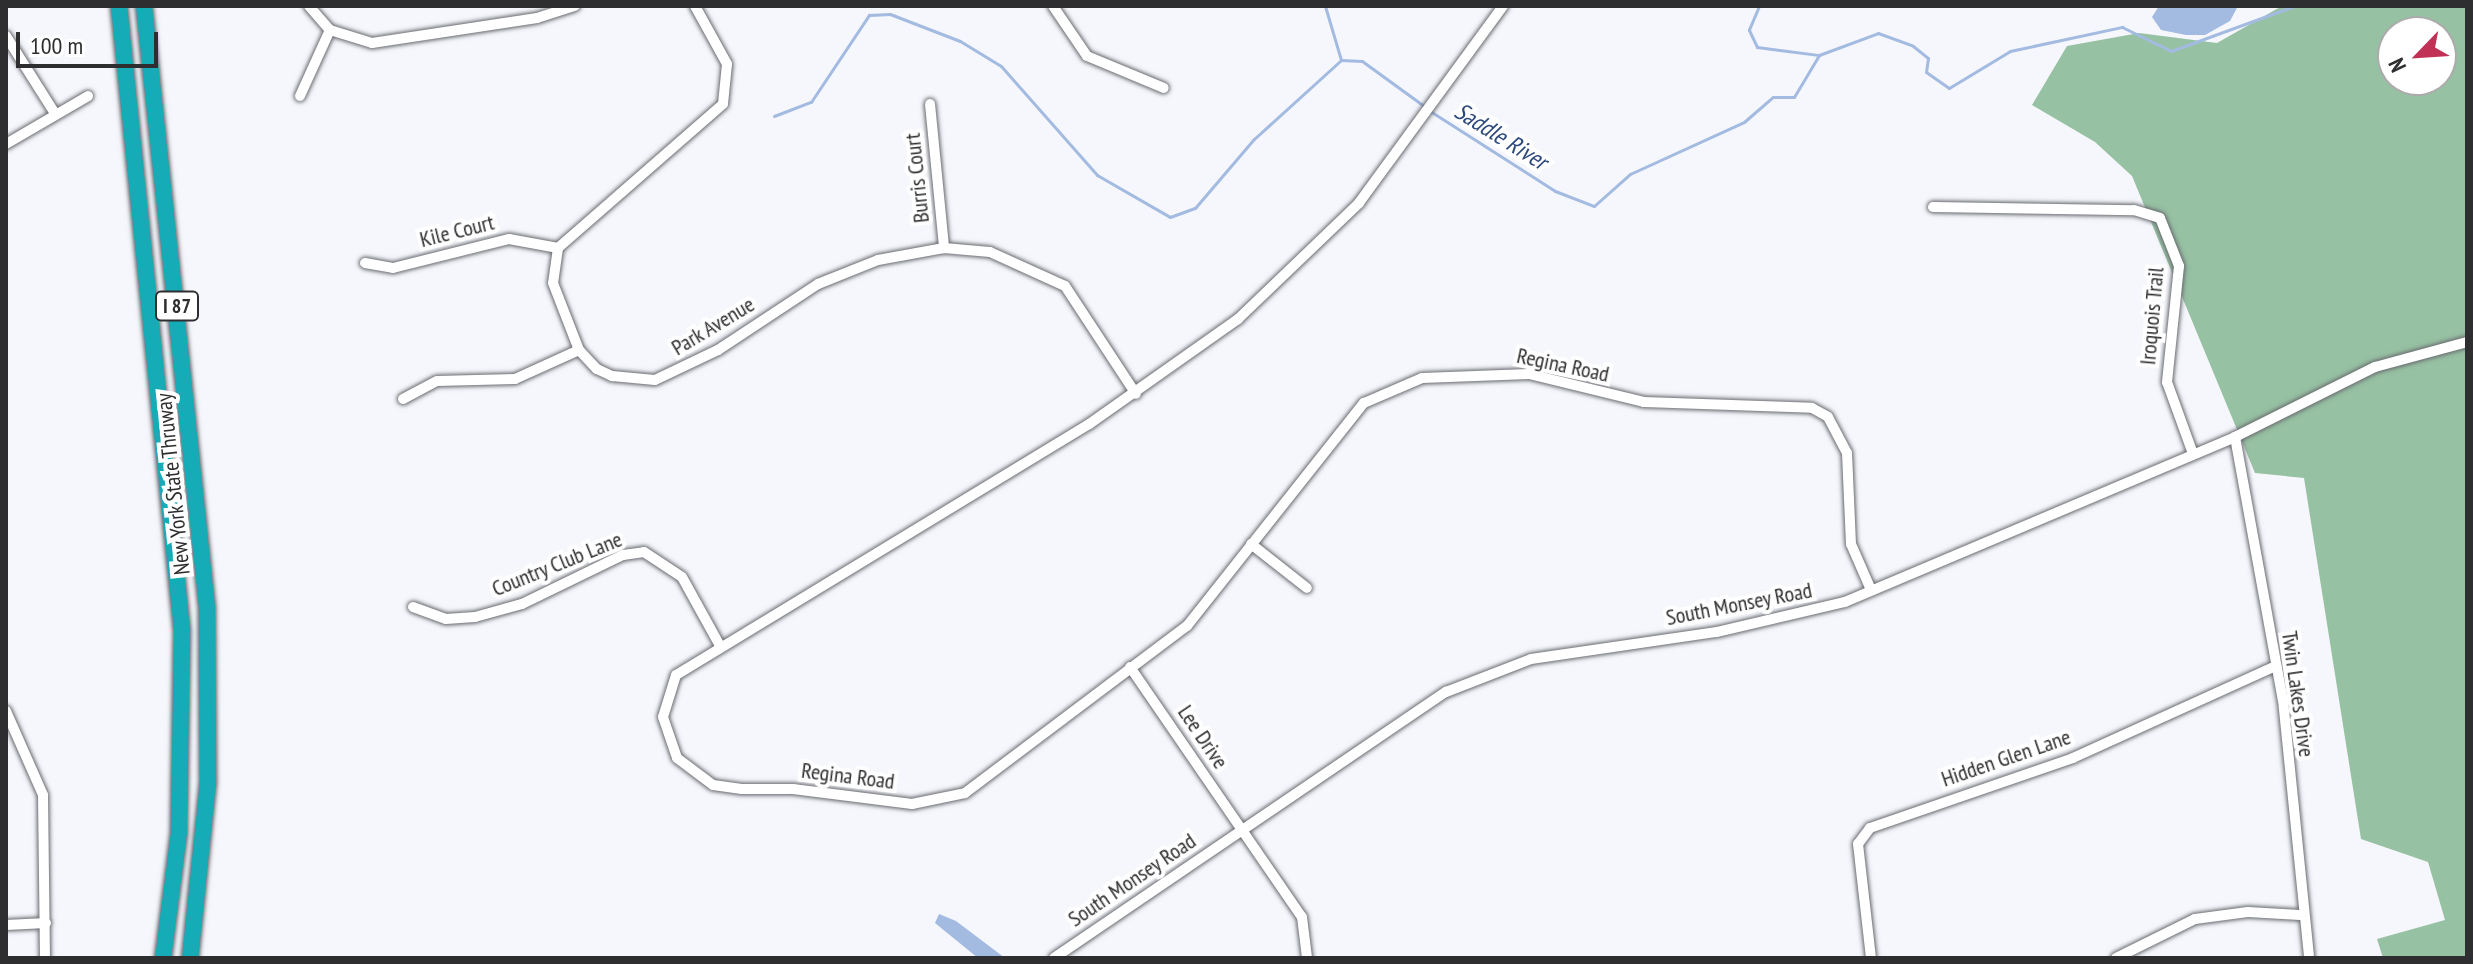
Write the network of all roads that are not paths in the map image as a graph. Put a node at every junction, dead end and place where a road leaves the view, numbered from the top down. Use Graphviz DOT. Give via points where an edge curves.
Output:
graph roads {
  1 [pos="119,6"];
  2 [pos="144,6"];
  3 [pos="309,6"];
  4 [pos="575,6"];
  5 [pos="695,6"];
  6 [pos="1053,6"];
  7 [pos="1503,6"];
  8 [pos="330,30"];
  9 [pos="6,36"];
  10 [pos="1164,88"];
  11 [pos="88,96"];
  12 [pos="300,96"];
  13 [pos="930,104"];
  14 [pos="56,115"];
  15 [pos="6,144"];
  16 [pos="1933,207"];
  17 [pos="558,248"];
  18 [pos="944,248"];
  19 [pos="365,263"];
  20 [pos="2467,342"];
  21 [pos="579,350"];
  22 [pos="1136,394"];
  23 [pos="403,399"];
  24 [pos="2235,437"];
  25 [pos="2193,454"];
  26 [pos="1251,544"];
  27 [pos="1307,588"];
  28 [pos="1871,590"];
  29 [pos="413,607"];
  30 [pos="719,644"];
  31 [pos="2276,666"];
  32 [pos="1130,667"];
  33 [pos="6,711"];
  34 [pos="1242,831"];
  35 [pos="2300,915"];
  36 [pos="46,923"];
  37 [pos="6,925"];
  38 [pos="45,958"];
  39 [pos="163,958"];
  40 [pos="190,958"];
  41 [pos="1054,958"];
  42 [pos="1307,958"];
  43 [pos="1871,958"];
  44 [pos="2116,958"];
  45 [pos="2309,958"];
  1 -- 39 [label="highway, New York State Thruway / I 87" via="180,597 179,832"];
  2 -- 40 [label="highway, New York State Thruway / I 87" via="207,607 205,835"];
  3 -- 8 [label="street"];
  4 -- 8 [label="street" via="537,18 372,43"];
  5 -- 17 [label="street" via="727,64 723,104"];
  6 -- 10 [label="street" via="1087,56 1106,69"];
  7 -- 22 [label="street, Regina Road" via="1359,203 1238,319"];
  8 -- 12 [label="street"];
  9 -- 14 [label="street"];
  11 -- 14 [label="street"];
  13 -- 18 [label="street, Burris Court"];
  14 -- 15 [label="street"];
  16 -- 25 [label="street, Iroquois Trail" via="2134,210 2160,218 2179,266 2167,382"];
  17 -- 19 [label="street, Kile Court" via="509,239 393,268"];
  17 -- 21 [label="street" via="553,283"];
  18 -- 21 [label="street, Park Avenue" via="878,260 818,284 718,350 655,380 612,376"];
  18 -- 22 [label="street, Park Avenue" via="990,252 1065,286"];
  20 -- 24 [label="street, South Monsey Road" via="2375,367"];
  21 -- 23 [label="street" via="515,379 437,381"];
  22 -- 30 [label="street, Regina Road"];
  24 -- 25 [label="street, South Monsey Road"];
  24 -- 31 [label="street, Twin Lakes Drive"];
  25 -- 28 [label="street, South Monsey Road"];
  26 -- 27 [label="street"];
  26 -- 28 [label="street, Regina Road" via="1336,434 1380,392 1446,374 1529,374 1644,402 1765,401 1812,408 1828,417 1847,453 1851,544"];
  26 -- 32 [label="street, Regina Road" via="1187,626"];
  28 -- 34 [label="street, South Monsey Road" via="1845,602 1717,632 1531,659 1446,692"];
  29 -- 30 [label="street, Country Club Lane" via="446,619 475,617 522,604 623,555 644,552 682,577"];
  30 -- 32 [label="street, Regina Road" via="676,675 665,698 667,739 693,773 727,787 847,794 884,803 965,793"];
  31 -- 35 [label="street, Twin Lakes Drive"];
  31 -- 43 [label="street, Hidden Glen Lane" via="2073,758 1870,828 1858,844"];
  32 -- 34 [label="street, Lee Drive"];
  33 -- 36 [label="street" via="43,795"];
  34 -- 41 [label="street, South Monsey Road"];
  34 -- 42 [label="street, Lee Drive" via="1302,917"];
  35 -- 44 [label="street" via="2248,912 2195,919"];
  35 -- 45 [label="street, Twin Lakes Drive"];
  36 -- 37 [label="street"];
  36 -- 38 [label="street"];
}
